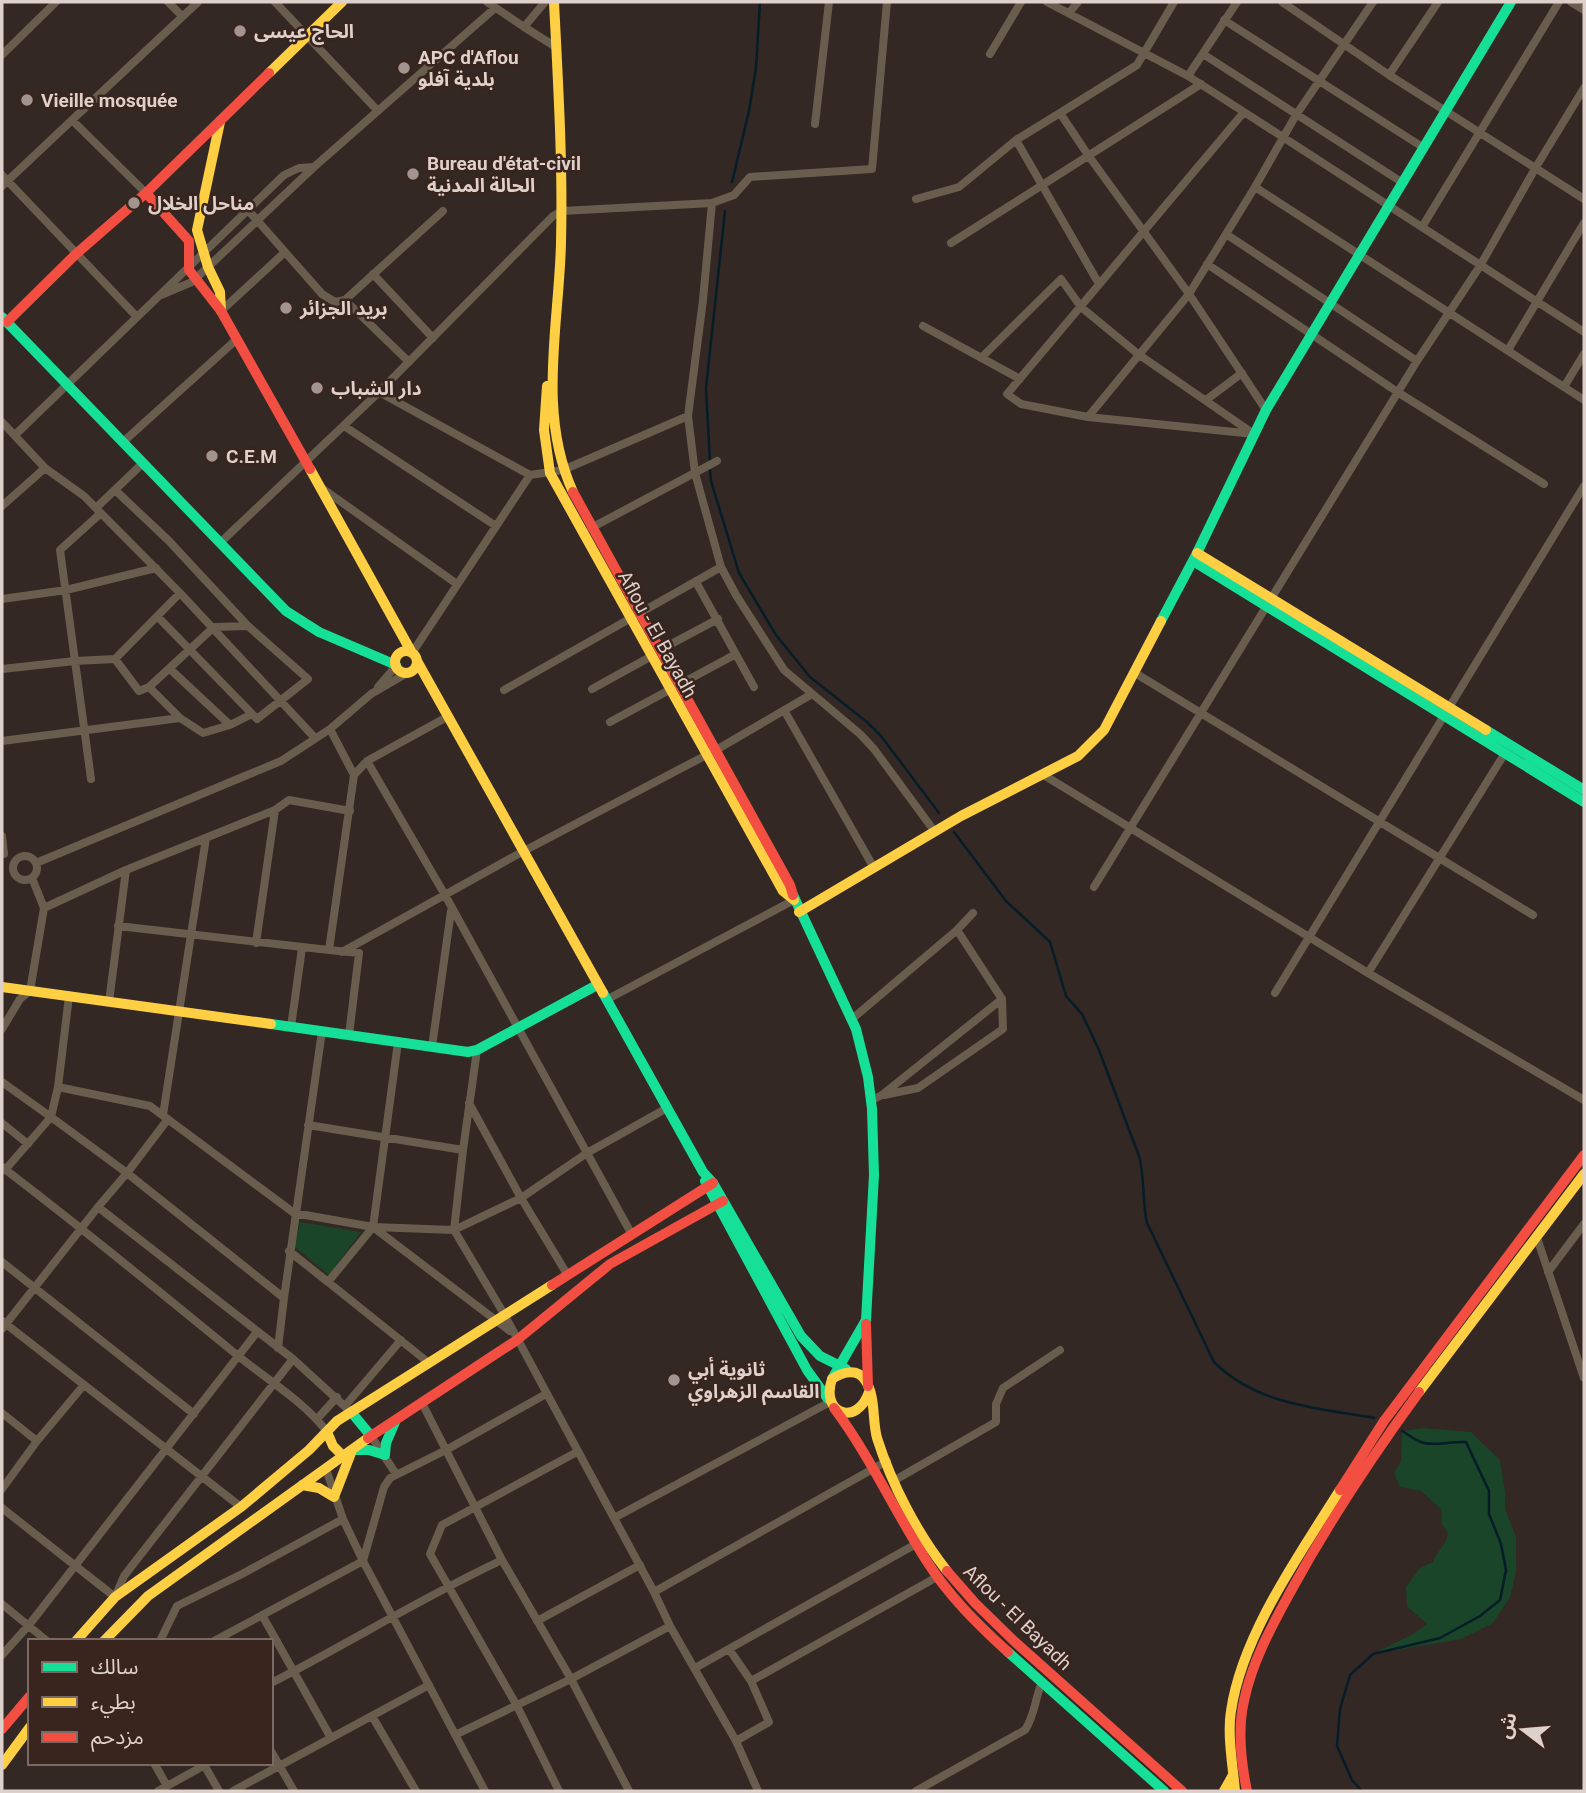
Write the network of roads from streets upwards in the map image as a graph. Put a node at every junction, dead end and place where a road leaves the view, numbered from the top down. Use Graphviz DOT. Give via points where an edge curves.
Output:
graph roads {
  1 [pos="56,2"];
  2 [pos="168,2"];
  3 [pos="198,2"];
  4 [pos="275,2"];
  5 [pos="342,2"];
  6 [pos="486,2"];
  7 [pos="545,2"];
  8 [pos="554,2"];
  9 [pos="829,2"];
  10 [pos="887,2"];
  11 [pos="1021,2"];
  12 [pos="1047,2"];
  13 [pos="1078,2"];
  14 [pos="1174,2"];
  15 [pos="1237,2"];
  16 [pos="1282,2"];
  17 [pos="1373,2"];
  18 [pos="1438,2"];
  19 [pos="1511,2"];
  20 [pos="1559,2"];
  21 [pos="1571,2"];
  22 [pos="495,8"];
  23 [pos="1584,10"];
  24 [pos="1069,13"];
  25 [pos="182,16"];
  26 [pos="1224,20"];
  27 [pos="524,27"];
  28 [pos="307,37"];
  29 [pos="1346,46"];
  30 [pos="556,47"];
  31 [pos="1144,52"];
  32 [pos="990,54"];
  33 [pos="1203,54"];
  34 [pos="2,55"];
  35 [pos="1389,75"];
  36 [pos="1188,76"];
  37 [pos="1320,82"];
  38 [pos="1200,84"];
  39 [pos="1584,88"];
  40 [pos="1447,110"];
  41 [pos="378,111"];
  42 [pos="1244,112"];
  43 [pos="1060,113"];
  44 [pos="1296,115"];
  45 [pos="72,120"];
  46 [pos="220,122"];
  47 [pos="816,124"];
  48 [pos="1480,131"];
  49 [pos="1283,139"];
  50 [pos="1016,141"];
  51 [pos="196,144"];
  52 [pos="1424,148"];
  53 [pos="213,154"];
  54 [pos="1088,155"];
  55 [pos="314,167"];
  56 [pos="1536,167"];
  57 [pos="4,181"];
  58 [pos="1403,183"];
  59 [pos="1042,184"];
  60 [pos="1255,187"];
  61 [pos="146,193"];
  62 [pos="916,199"];
  63 [pos="1584,199"];
  64 [pos="712,203"];
  65 [pos="1389,206"];
  66 [pos="248,210"];
  67 [pos="443,211"];
  68 [pos="562,211"];
  69 [pos="256,220"];
  70 [pos="1584,223"];
  71 [pos="1422,226"];
  72 [pos="1143,230"];
  73 [pos="1226,234"];
  74 [pos="951,243"];
  75 [pos="285,252"];
  76 [pos="203,253"];
  77 [pos="76,254"];
  78 [pos="1360,254"];
  79 [pos="1208,264"];
  80 [pos="1480,266"];
  81 [pos="208,267"];
  82 [pos="189,268"];
  83 [pos="373,274"];
  84 [pos="195,279"];
  85 [pos="1099,284"];
  86 [pos="1189,294"];
  87 [pos="161,295"];
  88 [pos="345,300"];
  89 [pos="1331,303"];
  90 [pos="1536,303"];
  91 [pos="1081,307"];
  92 [pos="221,311"];
  93 [pos="1449,313"];
  94 [pos="137,317"];
  95 [pos="3,322"];
  96 [pos="923,326"];
  97 [pos="1584,332"];
  98 [pos="1311,335"];
  99 [pos="433,338"];
  100 [pos="237,339"];
  101 [pos="1507,350"];
  102 [pos="1138,354"];
  103 [pos="1584,354"];
  104 [pos="981,358"];
  105 [pos="1417,361"];
  106 [pos="409,362"];
  107 [pos="552,368"];
  108 [pos="1242,373"];
  109 [pos="1020,379"];
  110 [pos="68,386"];
  111 [pos="1563,387"];
  112 [pos="379,393"];
  113 [pos="1399,393"];
  114 [pos="1206,400"];
  115 [pos="1584,400"];
  116 [pos="1266,410"];
  117 [pos="688,416"];
  118 [pos="1088,416"];
  119 [pos="2,422"];
  120 [pos="344,426"];
  121 [pos="1254,434"];
  122 [pos="15,435"];
  123 [pos="122,442"];
  124 [pos="717,461"];
  125 [pos="143,463"];
  126 [pos="306,463"];
  127 [pos="45,468"];
  128 [pos="563,470"];
  129 [pos="697,472"];
  130 [pos="550,473"];
  131 [pos="530,475"];
  132 [pos="1544,484"];
  133 [pos="1584,486"];
  134 [pos="320,487"];
  135 [pos="115,489"];
  136 [pos="2,506"];
  137 [pos="98,511"];
  138 [pos="496,526"];
  139 [pos="591,527"];
  140 [pos="220,543"];
  141 [pos="1195,557"];
  142 [pos="721,567"];
  143 [pos="156,568"];
  144 [pos="696,582"];
  145 [pos="457,584"];
  146 [pos="65,590"];
  147 [pos="180,593"];
  148 [pos="2,599"];
  149 [pos="1269,602"];
  150 [pos="158,617"];
  151 [pos="394,617"];
  152 [pos="635,617"];
  153 [pos="718,619"];
  154 [pos="248,626"];
  155 [pos="214,627"];
  156 [pos="191,649"];
  157 [pos="655,653"];
  158 [pos="736,654"];
  159 [pos="414,656"];
  160 [pos="115,659"];
  161 [pos="75,661"];
  162 [pos="397,661"];
  163 [pos="170,669"];
  164 [pos="2,670"];
  165 [pos="408,672"];
  166 [pos="1135,673"];
  167 [pos="149,687"];
  168 [pos="754,687"];
  169 [pos="675,688"];
  170 [pos="592,689"];
  171 [pos="504,690"];
  172 [pos="372,694"];
  173 [pos="812,694"];
  174 [pos="438,700"];
  175 [pos="281,701"];
  176 [pos="784,710"];
  177 [pos="1447,711"];
  178 [pos="253,714"];
  179 [pos="1200,714"];
  180 [pos="447,717"];
  181 [pos="180,718"];
  182 [pos="610,722"];
  183 [pos="230,725"];
  184 [pos="330,729"];
  185 [pos="85,730"];
  186 [pos="315,738"];
  187 [pos="2,741"];
  188 [pos="716,750"];
  189 [pos="1505,753"];
  190 [pos="705,755"];
  191 [pos="367,761"];
  192 [pos="1042,774"];
  193 [pos="354,775"];
  194 [pos="91,779"];
  195 [pos="1584,790"];
  196 [pos="1584,802"];
  197 [pos="275,810"];
  198 [pos="350,811"];
  199 [pos="1379,823"];
  200 [pos="1129,829"];
  201 [pos="935,832"];
  202 [pos="2,836"];
  203 [pos="206,838"];
  204 [pos="522,852"];
  205 [pos="3,853"];
  206 [pos="1439,858"];
  207 [pos="15,862"];
  208 [pos="36,863"];
  209 [pos="874,868"];
  210 [pos="126,870"];
  211 [pos="32,878"];
  212 [pos="1094,887"];
  213 [pos="444,895"];
  214 [pos="794,900"];
  215 [pos="44,908"];
  216 [pos="451,909"];
  217 [pos="799,912"];
  218 [pos="973,913"];
  219 [pos="1532,915"];
  220 [pos="118,926"];
  221 [pos="957,930"];
  222 [pos="192,935"];
  223 [pos="1309,937"];
  224 [pos="256,943"];
  225 [pos="302,948"];
  226 [pos="329,950"];
  227 [pos="342,952"];
  228 [pos="1368,972"];
  229 [pos="597,985"];
  230 [pos="2,987"];
  231 [pos="30,991"];
  232 [pos="1275,993"];
  233 [pos="69,996"];
  234 [pos="1002,999"];
  235 [pos="606,1000"];
  236 [pos="108,1002"];
  237 [pos="181,1012"];
  238 [pos="852,1019"];
  239 [pos="291,1027"];
  240 [pos="518,1028"];
  241 [pos="2,1029"];
  242 [pos="322,1031"];
  243 [pos="349,1035"];
  244 [pos="398,1042"];
  245 [pos="432,1047"];
  246 [pos="477,1050"];
  247 [pos="2,1082"];
  248 [pos="58,1087"];
  249 [pos="882,1095"];
  250 [pos="1584,1100"];
  251 [pos="870,1101"];
  252 [pos="469,1103"];
  253 [pos="667,1108"];
  254 [pos="165,1117"];
  255 [pos="51,1118"];
  256 [pos="2,1123"];
  257 [pos="308,1125"];
  258 [pos="385,1138"];
  259 [pos="28,1144"];
  260 [pos="463,1150"];
  261 [pos="587,1153"];
  262 [pos="1584,1155"];
  263 [pos="4,1168"];
  264 [pos="127,1174"];
  265 [pos="1584,1174"];
  266 [pos="710,1185"];
  267 [pos="521,1198"];
  268 [pos="720,1203"];
  269 [pos="98,1207"];
  270 [pos="294,1213"];
  271 [pos="1584,1224"];
  272 [pos="373,1227"];
  273 [pos="82,1228"];
  274 [pos="454,1230"];
  275 [pos="631,1233"];
  276 [pos="1536,1238"];
  277 [pos="289,1251"];
  278 [pos="2,1262"];
  279 [pos="1548,1272"];
  280 [pos="567,1274"];
  281 [pos="328,1282"];
  282 [pos="35,1288"];
  283 [pos="284,1298"];
  284 [pos="500,1317"];
  285 [pos="866,1320"];
  286 [pos="3,1325"];
  287 [pos="257,1332"];
  288 [pos="516,1337"];
  289 [pos="401,1339"];
  290 [pos="278,1348"];
  291 [pos="1060,1350"];
  292 [pos="238,1356"];
  293 [pos="293,1359"];
  294 [pos="429,1363"];
  295 [pos="840,1367"];
  296 [pos="851,1372"];
  297 [pos="1584,1378"];
  298 [pos="832,1379"];
  299 [pos="272,1384"];
  300 [pos="83,1386"];
  301 [pos="868,1389"];
  302 [pos="546,1394"];
  303 [pos="337,1397"];
  304 [pos="830,1402"];
  305 [pos="422,1403"];
  306 [pos="348,1410"];
  307 [pos="2,1413"];
  308 [pos="194,1414"];
  309 [pos="317,1419"];
  310 [pos="395,1420"];
  311 [pos="327,1432"];
  312 [pos="371,1436"];
  313 [pos="37,1441"];
  314 [pos="167,1447"];
  315 [pos="446,1450"];
  316 [pos="350,1452"];
  317 [pos="577,1452"];
  318 [pos="385,1455"];
  319 [pos="887,1461"];
  320 [pos="326,1469"];
  321 [pos="873,1469"];
  322 [pos="396,1474"];
  323 [pos="201,1475"];
  324 [pos="895,1480"];
  325 [pos="302,1485"];
  326 [pos="2,1489"];
  327 [pos="334,1497"];
  328 [pos="241,1507"];
  329 [pos="2,1508"];
  330 [pos="475,1508"];
  331 [pos="614,1518"];
  332 [pos="343,1519"];
  333 [pos="916,1544"];
  334 [pos="502,1560"];
  335 [pos="363,1561"];
  336 [pos="75,1565"];
  337 [pos="640,1565"];
  338 [pos="937,1577"];
  339 [pos="448,1585"];
  340 [pos="654,1592"];
  341 [pos="114,1597"];
  342 [pos="2,1604"];
  343 [pos="262,1615"];
  344 [pos="393,1618"];
  345 [pos="537,1621"];
  346 [pos="29,1625"];
  347 [pos="670,1626"];
  348 [pos="45,1639"];
  349 [pos="78,1639"];
  350 [pos="105,1639"];
  351 [pos="161,1639"];
  352 [pos="218,1639"];
  353 [pos="729,1649"];
  354 [pos="2,1654"];
  355 [pos="695,1668"];
  356 [pos="295,1671"];
  357 [pos="570,1679"];
  358 [pos="751,1681"];
  359 [pos="273,1682"];
  360 [pos="1042,1682"];
  361 [pos="429,1685"];
  362 [pos="28,1698"];
  363 [pos="517,1706"];
  364 [pos="372,1716"];
  365 [pos="2,1729"];
  366 [pos="28,1730"];
  367 [pos="455,1735"];
  368 [pos="331,1738"];
  369 [pos="736,1741"];
  370 [pos="273,1754"];
  371 [pos="2,1765"];
  372 [pos="155,1765"];
  373 [pos="202,1765"];
  374 [pos="205,1765"];
  375 [pos="281,1765"];
  376 [pos="1233,1775"];
  377 [pos="167,1786"];
  378 [pos="158,1791"];
  379 [pos="219,1791"];
  380 [pos="233,1791"];
  381 [pos="294,1791"];
  382 [pos="416,1791"];
  383 [pos="483,1791"];
  384 [pos="559,1791"];
  385 [pos="629,1791"];
  386 [pos="758,1791"];
  387 [pos="916,1791"];
  388 [pos="1164,1791"];
  389 [pos="1182,1791"];
  390 [pos="1224,1791"];
  391 [pos="1235,1791"];
  392 [pos="1247,1791"];
  1 -- 34 [label="street"];
  2 -- 25 [label="street"];
  3 -- 25 [label="street"];
  4 -- 28 [label="street"];
  5 -- 28 [label="street"];
  6 -- 22 [label="street"];
  7 -- 27 [label="street"];
  8 -- 30 [label="street, Aflou - El Bayadh"];
  9 -- 47 [label="street"];
  10 -- 64 [label="street" via="872,169 750,177 734,195"];
  11 -- 32 [label="street"];
  12 -- 24 [label="street"];
  13 -- 24 [label="street"];
  14 -- 31 [label="street"];
  15 -- 26 [label="street"];
  16 -- 29 [label="street"];
  17 -- 29 [label="street"];
  18 -- 35 [label="street"];
  19 -- 40 [label="street"];
  20 -- 48 [label="street"];
  21 -- 23 [label="street"];
  22 -- 27 [label="street"];
  22 -- 41 [label="street"];
  24 -- 31 [label="street"];
  25 -- 45 [label="street"];
  26 -- 33 [label="street"];
  26 -- 37 [label="street"];
  27 -- 30 [label="street"];
  28 -- 41 [label="street"];
  28 -- 46 [label="street"];
  29 -- 35 [label="street"];
  29 -- 37 [label="street"];
  30 -- 68 [label="street, Aflou - El Bayadh"];
  31 -- 36 [label="street"];
  31 -- 43 [label="street" via="1137,65"];
  33 -- 36 [label="street"];
  33 -- 44 [label="street"];
  35 -- 40 [label="street"];
  36 -- 38 [label="street"];
  37 -- 44 [label="street"];
  37 -- 52 [label="street"];
  38 -- 42 [label="street"];
  38 -- 54 [label="street"];
  39 -- 56 [label="street"];
  40 -- 48 [label="street"];
  40 -- 52 [label="street"];
  41 -- 55 [label="street"];
  42 -- 49 [label="street"];
  42 -- 72 [label="street"];
  43 -- 50 [label="street"];
  43 -- 54 [label="street"];
  44 -- 49 [label="street"];
  44 -- 58 [label="street"];
  45 -- 57 [label="street"];
  45 -- 61 [label="street"];
  46 -- 51 [label="street"];
  46 -- 53 [label="street"];
  48 -- 56 [label="street"];
  48 -- 71 [label="street"];
  49 -- 60 [label="street"];
  49 -- 65 [label="street"];
  50 -- 59 [label="street"];
  50 -- 62 [label="street" via="959,187"];
  51 -- 53 [label="street"];
  51 -- 61 [label="street"];
  52 -- 58 [label="street"];
  53 -- 76 [label="street" via="198,223"];
  54 -- 59 [label="street"];
  54 -- 72 [label="street"];
  55 -- 66 [label="street" via="287,173"];
  55 -- 69 [label="street"];
  56 -- 63 [label="street"];
  56 -- 80 [label="street"];
  57 -- 77 [label="street"];
  58 -- 65 [label="street"];
  59 -- 74 [label="street"];
  59 -- 85 [label="street"];
  60 -- 73 [label="street"];
  60 -- 78 [label="street"];
  61 -- 77 [label="street"];
  61 -- 82 [label="street" via="189,241"];
  64 -- 68 [label="street"];
  64 -- 117 [label="street"];
  65 -- 71 [label="street"];
  65 -- 78 [label="street"];
  66 -- 69 [label="street"];
  66 -- 76 [label="street"];
  67 -- 83 [label="street"];
  68 -- 99 [label="street" via="545,222"];
  68 -- 107 [label="street, Aflou - El Bayadh"];
  69 -- 75 [label="street"];
  69 -- 81 [label="street"];
  70 -- 90 [label="street"];
  71 -- 80 [label="street"];
  72 -- 85 [label="street"];
  72 -- 86 [label="street"];
  73 -- 79 [label="street"];
  73 -- 89 [label="street"];
  75 -- 88 [label="street" via="325,298"];
  75 -- 92 [label="street"];
  76 -- 81 [label="street"];
  76 -- 82 [label="street"];
  77 -- 94 [label="street"];
  77 -- 95 [label="street"];
  78 -- 89 [label="street"];
  78 -- 93 [label="street"];
  79 -- 86 [label="street"];
  79 -- 98 [label="street"];
  80 -- 90 [label="street"];
  80 -- 93 [label="street"];
  81 -- 84 [label="street"];
  81 -- 92 [label="street" via="220,292"];
  82 -- 84 [label="street"];
  82 -- 87 [label="street"];
  83 -- 88 [label="street"];
  83 -- 99 [label="street"];
  84 -- 87 [label="street"];
  84 -- 92 [label="street"];
  85 -- 91 [label="street"];
  86 -- 102 [label="street"];
  86 -- 108 [label="street"];
  87 -- 94 [label="street"];
  88 -- 106 [label="street"];
  89 -- 98 [label="street"];
  89 -- 105 [label="street"];
  90 -- 97 [label="street"];
  90 -- 101 [label="street"];
  91 -- 102 [label="street"];
  91 -- 104 [label="street" via="1061,279"];
  91 -- 109 [label="street"];
  92 -- 100 [label="street"];
  93 -- 101 [label="street"];
  93 -- 105 [label="street"];
  94 -- 110 [label="street"];
  95 -- 110 [label="street"];
  96 -- 104 [label="street"];
  98 -- 113 [label="street"];
  98 -- 116 [label="street"];
  99 -- 106 [label="street"];
  100 -- 123 [label="street"];
  100 -- 126 [label="street"];
  101 -- 111 [label="street"];
  102 -- 114 [label="street"];
  102 -- 118 [label="street"];
  103 -- 111 [label="street"];
  104 -- 109 [label="street"];
  105 -- 113 [label="street"];
  106 -- 112 [label="street"];
  107 -- 128 [label="street, Aflou - El Bayadh" via="554,427"];
  107 -- 130 [label="street, Aflou - El Bayadh" via="542,428"];
  108 -- 114 [label="street"];
  108 -- 116 [label="street"];
  109 -- 118 [label="street" via="1007,394 1021,404"];
  110 -- 122 [label="street"];
  110 -- 123 [label="street"];
  111 -- 115 [label="street"];
  112 -- 120 [label="street"];
  112 -- 131 [label="street"];
  113 -- 132 [label="street"];
  113 -- 149 [label="street"];
  114 -- 121 [label="street"];
  116 -- 121 [label="street"];
  117 -- 128 [label="street"];
  117 -- 129 [label="street"];
  118 -- 121 [label="street"];
  119 -- 122 [label="street"];
  120 -- 126 [label="street"];
  120 -- 138 [label="street"];
  121 -- 141 [label="street"];
  122 -- 127 [label="street"];
  123 -- 125 [label="street"];
  124 -- 129 [label="street"];
  125 -- 135 [label="street"];
  125 -- 140 [label="street"];
  126 -- 134 [label="street"];
  126 -- 140 [label="street"];
  127 -- 136 [label="street"];
  127 -- 137 [label="street"];
  128 -- 130 [label="street"];
  128 -- 139 [label="street, Aflou - El Bayadh"];
  129 -- 139 [label="street"];
  129 -- 142 [label="street"];
  130 -- 131 [label="street"];
  130 -- 152 [label="street, Aflou - El Bayadh"];
  131 -- 138 [label="street"];
  133 -- 177 [label="street"];
  134 -- 145 [label="street"];
  134 -- 151 [label="street"];
  135 -- 137 [label="street"];
  135 -- 154 [label="street"];
  137 -- 143 [label="street"];
  137 -- 146 [label="street" via="60,550"];
  138 -- 145 [label="street"];
  139 -- 152 [label="street, Aflou - El Bayadh"];
  140 -- 162 [label="street" via="302,623 376,657"];
  141 -- 149 [label="street"];
  141 -- 166 [label="street"];
  142 -- 144 [label="street"];
  142 -- 173 [label="street" via="770,652"];
  143 -- 146 [label="street"];
  143 -- 147 [label="street"];
  144 -- 152 [label="street"];
  144 -- 153 [label="street"];
  145 -- 159 [label="street"];
  146 -- 148 [label="street"];
  146 -- 161 [label="street"];
  147 -- 150 [label="street"];
  147 -- 155 [label="street"];
  149 -- 177 [label="street"];
  149 -- 179 [label="street"];
  150 -- 156 [label="street"];
  150 -- 160 [label="street"];
  151 -- 159 [label="street"];
  151 -- 162 [label="street" via="400,642"];
  152 -- 157 [label="street, Aflou - El Bayadh"];
  152 -- 171 [label="street"];
  153 -- 157 [label="street"];
  153 -- 158 [label="street"];
  154 -- 155 [label="street"];
  154 -- 175 [label="street" via="308,679"];
  155 -- 156 [label="street"];
  155 -- 175 [label="street"];
  156 -- 163 [label="street"];
  156 -- 178 [label="street"];
  157 -- 169 [label="street, Aflou - El Bayadh"];
  157 -- 170 [label="street"];
  158 -- 168 [label="street"];
  158 -- 169 [label="street"];
  159 -- 162 [label="street" via="403,652"];
  159 -- 165 [label="street" via="416,667"];
  159 -- 174 [label="street"];
  160 -- 161 [label="street"];
  160 -- 167 [label="street" via="139,691"];
  161 -- 164 [label="street"];
  161 -- 185 [label="street"];
  162 -- 165 [label="street" via="402,672"];
  162 -- 172 [label="street"];
  163 -- 167 [label="street"];
  163 -- 183 [label="street"];
  165 -- 172 [label="street"];
  165 -- 174 [label="street"];
  166 -- 179 [label="street"];
  166 -- 192 [label="street" via="1104,730 1078,756"];
  167 -- 181 [label="street"];
  169 -- 182 [label="street"];
  169 -- 188 [label="street, Aflou - El Bayadh"];
  169 -- 190 [label="street, Aflou - El Bayadh"];
  172 -- 184 [label="street"];
  173 -- 176 [label="street"];
  173 -- 201 [label="street" via="874,748"];
  174 -- 180 [label="street"];
  175 -- 178 [label="street" via="257,719"];
  175 -- 186 [label="street"];
  176 -- 188 [label="street"];
  176 -- 209 [label="street"];
  177 -- 189 [label="street"];
  177 -- 195 [label="street"];
  177 -- 199 [label="street"];
  178 -- 183 [label="street"];
  179 -- 199 [label="street"];
  179 -- 200 [label="street"];
  180 -- 191 [label="street"];
  180 -- 204 [label="street"];
  181 -- 183 [label="street" via="204,733"];
  181 -- 185 [label="street"];
  184 -- 186 [label="street"];
  184 -- 193 [label="street"];
  185 -- 187 [label="street"];
  185 -- 194 [label="street"];
  186 -- 208 [label="street" via="281,761"];
  188 -- 190 [label="street"];
  188 -- 214 [label="street, Aflou - El Bayadh"];
  189 -- 196 [label="street"];
  189 -- 206 [label="street"];
  190 -- 204 [label="street"];
  190 -- 214 [label="street, Aflou - El Bayadh" via="783,891"];
  191 -- 193 [label="street"];
  191 -- 213 [label="street"];
  192 -- 200 [label="street"];
  192 -- 201 [label="street"];
  193 -- 198 [label="street"];
  197 -- 198 [label="street" via="289,800"];
  197 -- 203 [label="street"];
  197 -- 224 [label="street"];
  198 -- 226 [label="street"];
  199 -- 206 [label="street"];
  199 -- 223 [label="street"];
  200 -- 212 [label="street"];
  200 -- 223 [label="street"];
  201 -- 209 [label="street"];
  202 -- 205 [label="street"];
  203 -- 210 [label="street"];
  203 -- 222 [label="street"];
  204 -- 213 [label="street"];
  204 -- 229 [label="street"];
  205 -- 207 [label="street"];
  206 -- 219 [label="street"];
  206 -- 228 [label="street"];
  207 -- 208 [label="street" via="28,857"];
  207 -- 211 [label="street" via="17,876"];
  208 -- 211 [label="street"];
  209 -- 217 [label="street"];
  210 -- 215 [label="street"];
  210 -- 220 [label="street"];
  211 -- 215 [label="street"];
  213 -- 216 [label="street"];
  213 -- 227 [label="street"];
  214 -- 217 [label="street, Aflou - El Bayadh"];
  214 -- 235 [label="street"];
  215 -- 231 [label="street"];
  216 -- 240 [label="street"];
  216 -- 245 [label="street"];
  217 -- 238 [label="street, Aflou - El Bayadh"];
  218 -- 221 [label="street"];
  220 -- 222 [label="street"];
  220 -- 236 [label="street"];
  221 -- 234 [label="street"];
  221 -- 238 [label="street"];
  222 -- 224 [label="street"];
  222 -- 237 [label="street"];
  223 -- 228 [label="street"];
  223 -- 232 [label="street"];
  224 -- 225 [label="street"];
  225 -- 226 [label="street"];
  225 -- 239 [label="street"];
  226 -- 227 [label="street"];
  227 -- 243 [label="street" via="359,953"];
  228 -- 250 [label="street"];
  229 -- 235 [label="street"];
  229 -- 240 [label="street"];
  230 -- 231 [label="street"];
  231 -- 233 [label="street"];
  231 -- 241 [label="street"];
  233 -- 236 [label="street"];
  233 -- 248 [label="street"];
  234 -- 249 [label="street"];
  234 -- 249 [label="street" via="1003,1029 918,1088"];
  235 -- 253 [label="street"];
  236 -- 237 [label="street"];
  237 -- 239 [label="street"];
  237 -- 254 [label="street"];
  238 -- 251 [label="street, Aflou - El Bayadh"];
  239 -- 242 [label="street"];
  240 -- 246 [label="street"];
  240 -- 261 [label="street"];
  242 -- 243 [label="street"];
  242 -- 257 [label="street"];
  243 -- 244 [label="street"];
  244 -- 245 [label="street"];
  244 -- 258 [label="street"];
  245 -- 246 [label="street"];
  246 -- 252 [label="street"];
  247 -- 255 [label="street"];
  248 -- 254 [label="street" via="150,1106"];
  248 -- 255 [label="street"];
  249 -- 251 [label="street"];
  251 -- 285 [label="street, Aflou - El Bayadh" via="873,1175"];
  252 -- 260 [label="street"];
  252 -- 267 [label="street"];
  253 -- 261 [label="street"];
  253 -- 266 [label="street"];
  254 -- 264 [label="street"];
  254 -- 270 [label="street"];
  255 -- 259 [label="street"];
  255 -- 264 [label="street"];
  256 -- 259 [label="street"];
  257 -- 258 [label="street"];
  257 -- 270 [label="street"];
  258 -- 260 [label="street"];
  258 -- 272 [label="street"];
  259 -- 263 [label="street"];
  260 -- 274 [label="street"];
  261 -- 267 [label="street"];
  261 -- 275 [label="street"];
  262 -- 376 [label="street" via="1384,1421 1292,1567 1255,1636 1235,1689 1230,1714"];
  263 -- 273 [label="street"];
  264 -- 269 [label="street"];
  264 -- 283 [label="street"];
  265 -- 276 [label="street"];
  266 -- 268 [label="street"];
  266 -- 275 [label="street"];
  267 -- 274 [label="street"];
  267 -- 280 [label="street"];
  268 -- 288 [label="street" via="610,1264"];
  268 -- 295 [label="street" via="801,1336 820,1356"];
  268 -- 304 [label="street, Aflou - El Bayadh" via="807,1370"];
  269 -- 273 [label="street"];
  269 -- 287 [label="street"];
  270 -- 272 [label="street"];
  270 -- 277 [label="street"];
  271 -- 279 [label="street"];
  272 -- 274 [label="street"];
  272 -- 281 [label="street"];
  272 -- 284 [label="street"];
  273 -- 282 [label="street"];
  273 -- 292 [label="street"];
  274 -- 284 [label="street"];
  275 -- 280 [label="street"];
  276 -- 279 [label="street"];
  276 -- 392 [label="street" via="1393,1428 1301,1572 1264,1643 1246,1693 1241,1739"];
  277 -- 281 [label="street"];
  277 -- 283 [label="street"];
  278 -- 282 [label="street"];
  279 -- 297 [label="street"];
  280 -- 284 [label="street"];
  281 -- 289 [label="street"];
  282 -- 286 [label="street"];
  282 -- 308 [label="street"];
  283 -- 290 [label="street"];
  284 -- 288 [label="street"];
  284 -- 294 [label="street"];
  285 -- 295 [label="street, Aflou - El Bayadh"];
  285 -- 301 [label="street, Aflou - El Bayadh"];
  286 -- 300 [label="street"];
  287 -- 290 [label="street"];
  287 -- 292 [label="street"];
  288 -- 302 [label="street"];
  288 -- 305 [label="street"];
  289 -- 294 [label="street"];
  289 -- 306 [label="street"];
  290 -- 293 [label="street"];
  291 -- 324 [label="street" via="1003,1388 996,1404 996,1422"];
  292 -- 299 [label="street"];
  292 -- 308 [label="street"];
  293 -- 299 [label="street"];
  293 -- 303 [label="street"];
  294 -- 306 [label="street"];
  295 -- 296 [label="street"];
  295 -- 298 [label="street, Aflou - El Bayadh"];
  296 -- 298 [label="street"];
  296 -- 301 [label="street" via="862,1377"];
  298 -- 304 [label="street"];
  299 -- 309 [label="street"];
  299 -- 323 [label="street"];
  300 -- 313 [label="street"];
  300 -- 314 [label="street"];
  301 -- 304 [label="street" via="865,1405 855,1412 842,1412"];
  301 -- 319 [label="street, Aflou - El Bayadh" via="874,1428"];
  302 -- 315 [label="street"];
  302 -- 317 [label="street"];
  303 -- 306 [label="street"];
  303 -- 309 [label="street"];
  304 -- 321 [label="street, Aflou - El Bayadh"];
  304 -- 331 [label="street"];
  305 -- 310 [label="street"];
  305 -- 315 [label="street"];
  306 -- 311 [label="street"];
  306 -- 312 [label="street"];
  307 -- 313 [label="street"];
  308 -- 314 [label="street"];
  309 -- 311 [label="street"];
  310 -- 312 [label="street"];
  310 -- 318 [label="street"];
  311 -- 316 [label="street" via="333,1446"];
  311 -- 328 [label="street"];
  312 -- 316 [label="street"];
  312 -- 318 [label="street"];
  313 -- 326 [label="street"];
  314 -- 323 [label="street"];
  314 -- 336 [label="street"];
  315 -- 322 [label="street"];
  315 -- 330 [label="street"];
  316 -- 318 [label="street" via="369,1450"];
  316 -- 320 [label="street"];
  316 -- 327 [label="street"];
  317 -- 330 [label="street"];
  317 -- 331 [label="street"];
  318 -- 322 [label="street"];
  319 -- 321 [label="street"];
  319 -- 324 [label="street, Aflou - El Bayadh"];
  320 -- 325 [label="street"];
  320 -- 327 [label="street"];
  321 -- 333 [label="street, Aflou - El Bayadh"];
  321 -- 340 [label="street"];
  322 -- 335 [label="street" via="384,1488"];
  323 -- 328 [label="street"];
  323 -- 341 [label="street" via="124,1576"];
  324 -- 389 [label="street, Aflou - El Bayadh" via="929,1546 970,1599"];
  325 -- 327 [label="street"];
  325 -- 350 [label="street" via="148,1596"];
  327 -- 332 [label="street"];
  328 -- 341 [label="street"];
  329 -- 336 [label="street"];
  330 -- 334 [label="street"];
  330 -- 339 [label="street" via="442,1525 430,1554"];
  331 -- 337 [label="street"];
  332 -- 335 [label="street"];
  332 -- 351 [label="street" via="177,1606"];
  333 -- 338 [label="street, Aflou - El Bayadh"];
  333 -- 353 [label="street"];
  334 -- 339 [label="street"];
  334 -- 345 [label="street"];
  335 -- 343 [label="street"];
  335 -- 344 [label="street"];
  336 -- 341 [label="street"];
  336 -- 346 [label="street"];
  337 -- 340 [label="street"];
  337 -- 345 [label="street"];
  338 -- 358 [label="street"];
  338 -- 360 [label="street, Aflou - El Bayadh" via="975,1621"];
  339 -- 344 [label="street"];
  339 -- 363 [label="street"];
  340 -- 347 [label="street"];
  341 -- 349 [label="street"];
  342 -- 346 [label="street"];
  343 -- 352 [label="street"];
  343 -- 356 [label="street"];
  344 -- 356 [label="street"];
  344 -- 361 [label="street"];
  345 -- 357 [label="street"];
  346 -- 348 [label="street"];
  346 -- 354 [label="street"];
  347 -- 355 [label="street"];
  347 -- 357 [label="street"];
  353 -- 355 [label="street"];
  353 -- 358 [label="street"];
  355 -- 369 [label="street"];
  356 -- 359 [label="street"];
  356 -- 368 [label="street"];
  357 -- 363 [label="street"];
  357 -- 385 [label="street"];
  358 -- 369 [label="street" via="769,1722"];
  360 -- 387 [label="street" via="1025,1730"];
  360 -- 388 [label="street, Aflou - El Bayadh"];
  361 -- 364 [label="street"];
  361 -- 367 [label="street"];
  362 -- 365 [label="street"];
  363 -- 367 [label="street"];
  363 -- 384 [label="street"];
  364 -- 368 [label="street"];
  364 -- 382 [label="street"];
  366 -- 371 [label="street"];
  367 -- 383 [label="street"];
  368 -- 375 [label="street"];
  369 -- 386 [label="street"];
  370 -- 375 [label="street"];
  372 -- 377 [label="street"];
  373 -- 377 [label="street"];
  374 -- 379 [label="street"];
  375 -- 380 [label="street"];
  375 -- 381 [label="street"];
  376 -- 390 [label="street"];
  376 -- 391 [label="street"];
  377 -- 378 [label="street"];
}
